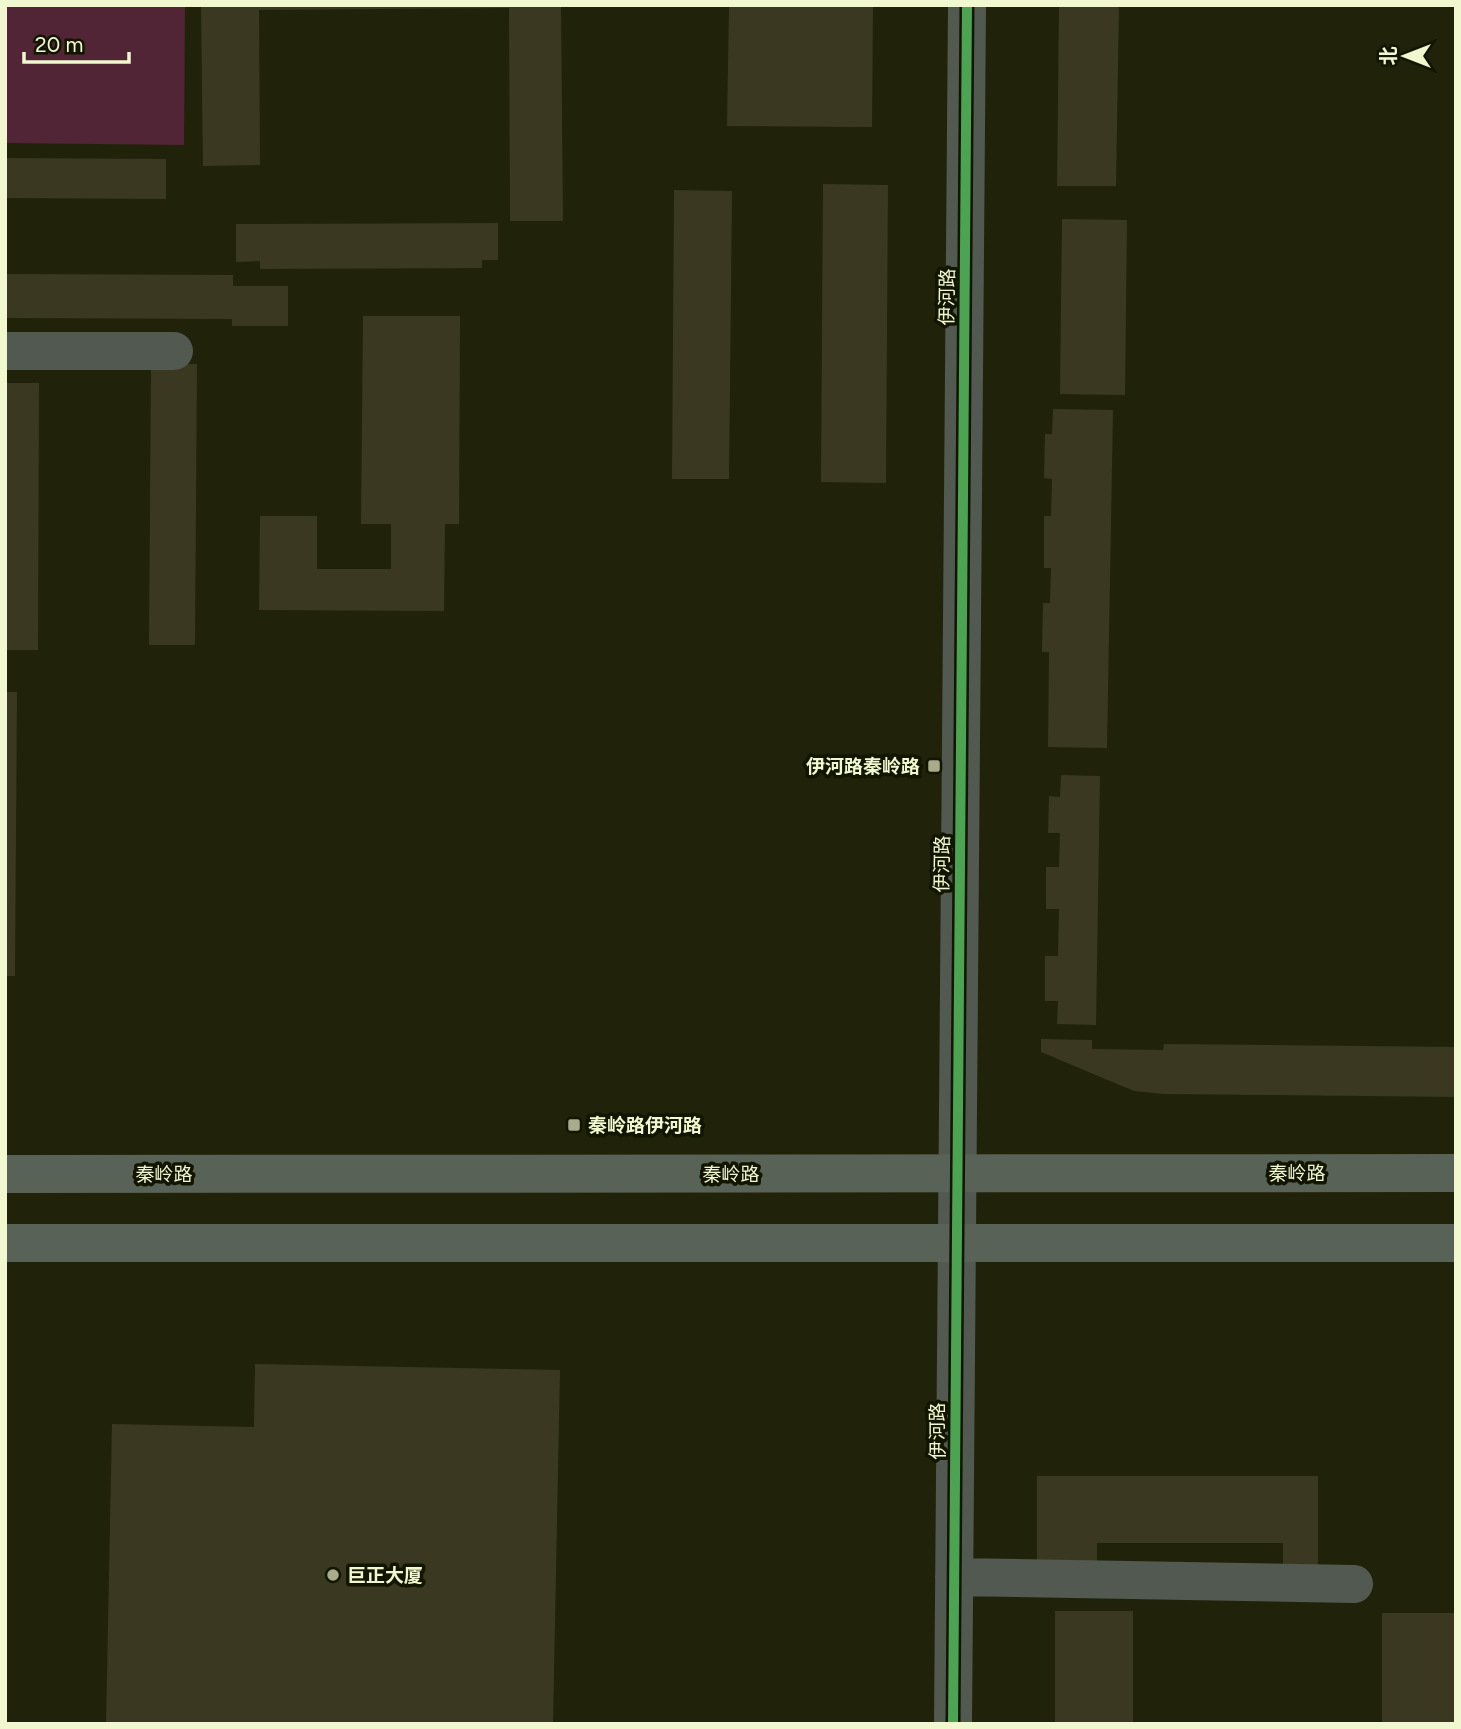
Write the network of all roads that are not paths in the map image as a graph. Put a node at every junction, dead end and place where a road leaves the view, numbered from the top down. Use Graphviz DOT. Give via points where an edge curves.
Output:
graph roads {
  1 [pos="967,5"];
  2 [pos="5,351"];
  3 [pos="174,351"];
  4 [pos="1456,1173"];
  5 [pos="5,1174"];
  6 [pos="956,1174"];
  7 [pos="5,1243"];
  8 [pos="956,1243"];
  9 [pos="1456,1243"];
  10 [pos="954,1577"];
  11 [pos="1354,1584"];
  12 [pos="953,1724"];
  1 -- 6 [label="street, 伊河路"];
  2 -- 3 [label="street"];
  4 -- 6 [label="main road, 秦岭路"];
  5 -- 6 [label="main road, 秦岭路"];
  6 -- 8 [label="street, 伊河路"];
  7 -- 8 [label="main road"];
  8 -- 9 [label="main road"];
  8 -- 10 [label="street, 伊河路"];
  10 -- 11 [label="street"];
  10 -- 12 [label="street, 伊河路"];
}
